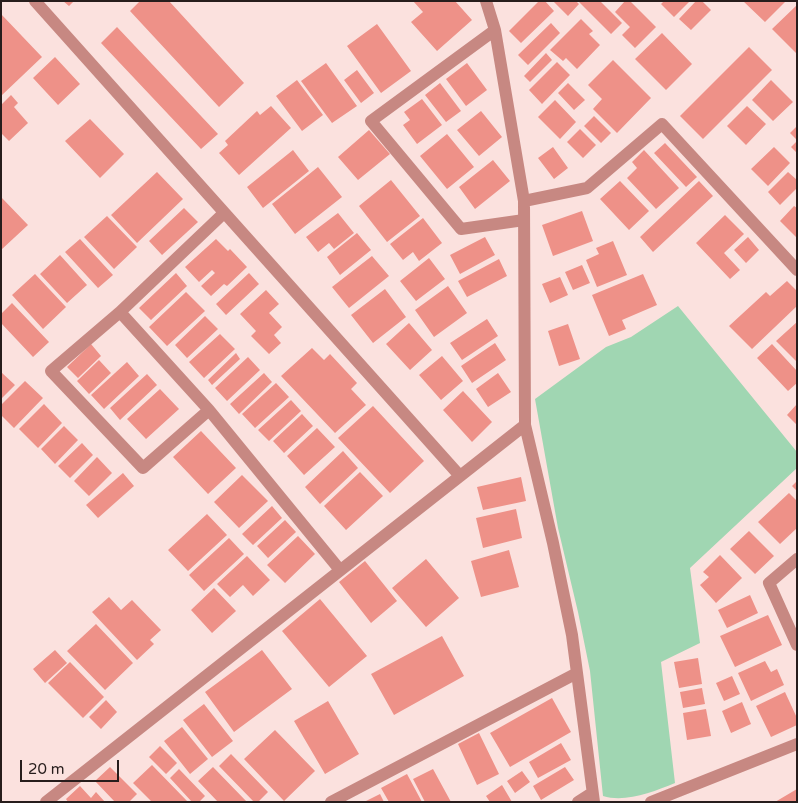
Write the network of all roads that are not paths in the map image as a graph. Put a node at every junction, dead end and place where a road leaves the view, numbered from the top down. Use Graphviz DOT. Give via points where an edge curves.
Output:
graph roads {
  1 [pos="35,1"];
  2 [pos="486,1"];
  3 [pos="494,30"];
  4 [pos="524,201"];
  5 [pos="224,213"];
  6 [pos="524,220"];
  7 [pos="797,270"];
  8 [pos="120,312"];
  9 [pos="209,410"];
  10 [pos="525,425"];
  11 [pos="460,476"];
  12 [pos="797,559"];
  13 [pos="340,570"];
  14 [pos="797,645"];
  15 [pos="577,673"];
  16 [pos="797,744"];
  17 [pos="593,797"];
  18 [pos="46,802"];
  19 [pos="331,802"];
  20 [pos="578,802"];
  21 [pos="650,802"];
  1 -- 5 [label="street"];
  2 -- 3 [label="street"];
  3 -- 4 [label="street"];
  3 -- 6 [label="street" via="371,121 460,229"];
  4 -- 6 [label="street"];
  4 -- 7 [label="street" via="587,188 662,124"];
  5 -- 8 [label="street"];
  5 -- 11 [label="street"];
  6 -- 10 [label="street"];
  8 -- 9 [label="street"];
  8 -- 9 [label="street" via="51,371 143,468"];
  9 -- 13 [label="street"];
  10 -- 11 [label="street"];
  10 -- 15 [label="street" via="553,543"];
  11 -- 13 [label="street"];
  12 -- 14 [label="street" via="769,583"];
  13 -- 18 [label="street"];
  15 -- 17 [label="street"];
  15 -- 19 [label="street"];
  16 -- 21 [label="street"];
  17 -- 20 [label="street"];
}
